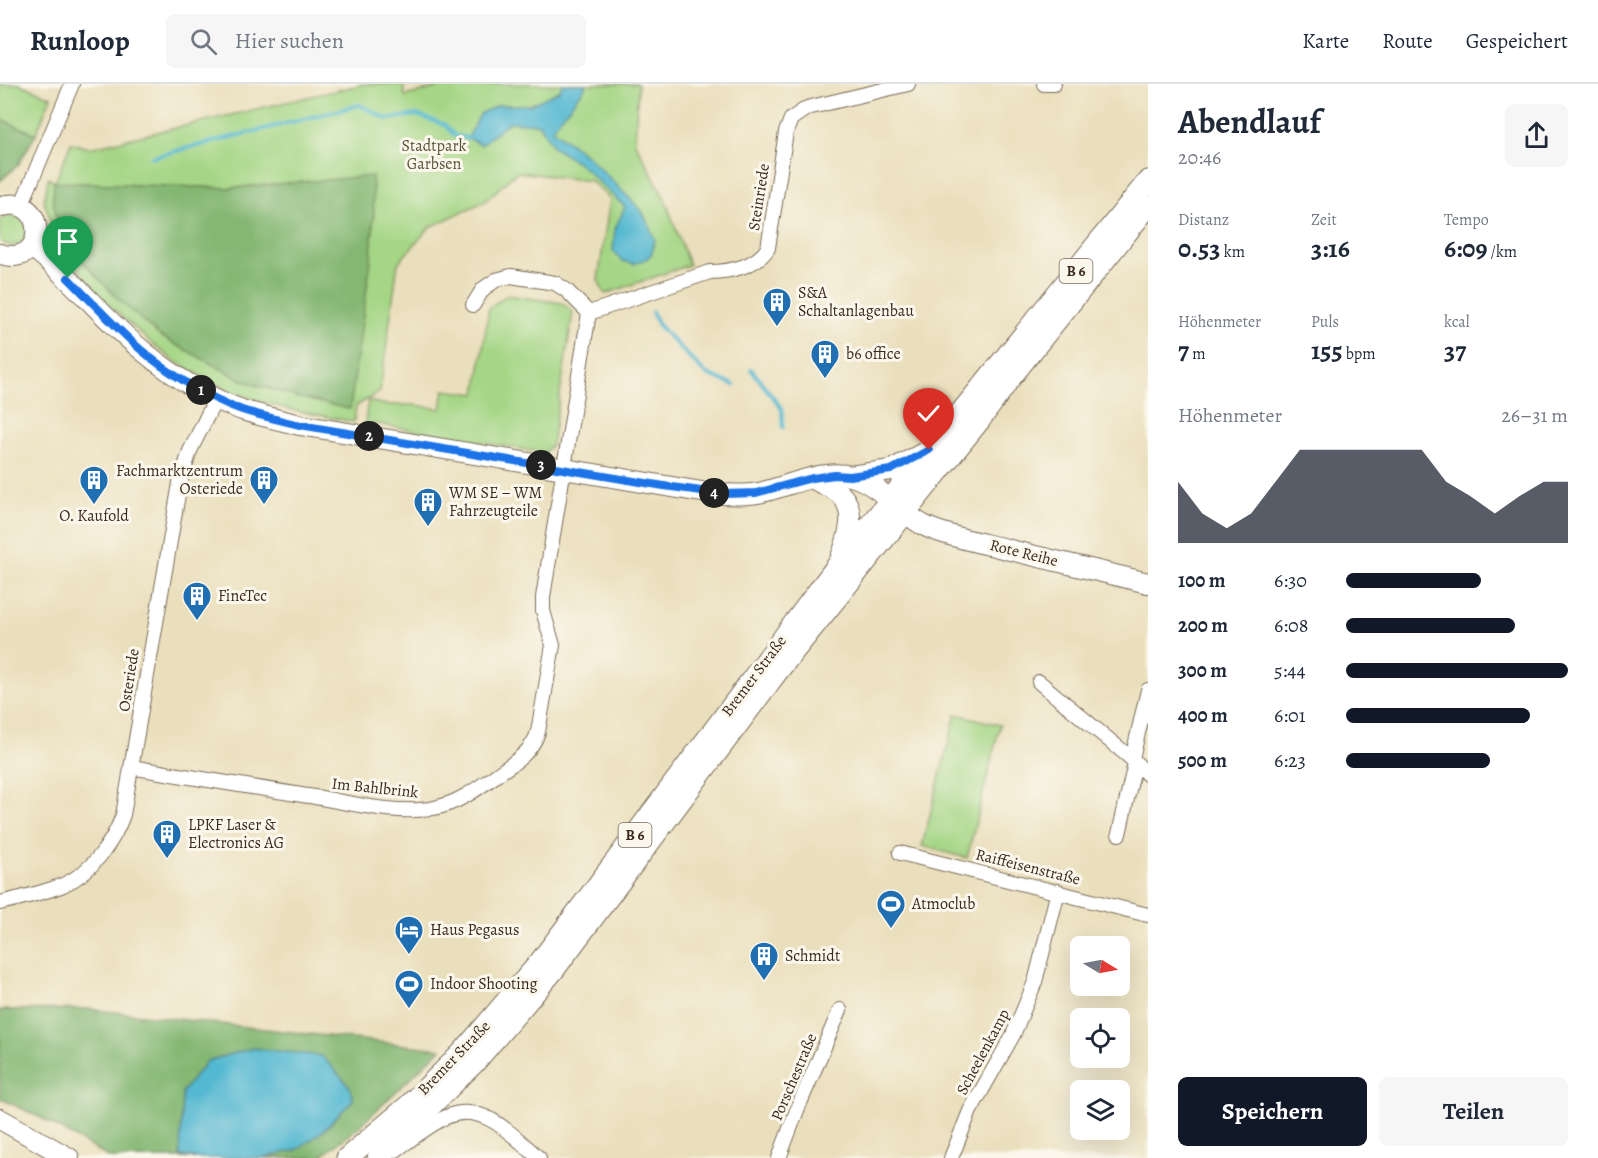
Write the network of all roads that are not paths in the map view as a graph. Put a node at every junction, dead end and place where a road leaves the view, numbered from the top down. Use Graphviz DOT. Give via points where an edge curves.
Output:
graph roads {
  1 [pos="72,84"];
  2 [pos="908,84"];
  3 [pos="1044,84"];
  4 [pos="1054,84"];
  5 [pos="1148,181"];
  6 [pos="21,206"];
  7 [pos="1148,206"];
  8 [pos="0,207"];
  9 [pos="32,247"];
  10 [pos="0,255"];
  11 [pos="473,305"];
  12 [pos="589,313"];
  13 [pos="216,398"];
  14 [pos="929,450"];
  15 [pos="564,468"];
  16 [pos="850,476"];
  17 [pos="812,478"];
  18 [pos="897,507"];
  19 [pos="840,562"];
  20 [pos="1148,583"];
  21 [pos="1039,682"];
  22 [pos="1148,690"];
  23 [pos="1133,761"];
  24 [pos="131,767"];
  25 [pos="1148,775"];
  26 [pos="1119,834"];
  27 [pos="900,853"];
  28 [pos="1058,891"];
  29 [pos="0,903"];
  30 [pos="1148,915"];
  31 [pos="840,1010"];
  32 [pos="0,1119"];
  33 [pos="69,1158"];
  34 [pos="346,1158"];
  35 [pos="378,1158"];
  36 [pos="384,1158"];
  37 [pos="539,1158"];
  38 [pos="779,1158"];
  39 [pos="951,1158"];
  1 -- 6 [label="street"];
  2 -- 12 [label="street, Steinriede" via="807,108 791,119 768,248 763,256"];
  3 -- 4 [label="street"];
  5 -- 14 [label="main road, Bremer Straße / B 6"];
  6 -- 8 [label="street"];
  6 -- 9 [label="street" via="37,224"];
  7 -- 18 [label="main road, Bremer Straße / B 6"];
  9 -- 10 [label="street" via="17,256"];
  9 -- 13 [label="street" via="142,350"];
  11 -- 12 [label="street" via="483,289 511,276 555,283"];
  12 -- 15 [label="street"];
  13 -- 15 [label="street" via="258,415 300,425"];
  13 -- 24 [label="street, Osteriede" via="180,483"];
  14 -- 16 [label="street" via="891,470"];
  14 -- 18 [label="main road, Bremer Straße / B 6"];
  15 -- 17 [label="street" via="724,494 756,493"];
  15 -- 24 [label="street, Im Bahlbrink" via="543,597 553,645 538,732 529,750 483,785 442,806 406,810"];
  16 -- 17 [label="street"];
  16 -- 18 [label="street, Rote Reihe"];
  17 -- 19 [label="street" via="839,493 849,508 848,538"];
  18 -- 19 [label="main road, Bremer Straße / B 6"];
  18 -- 20 [label="street, Rote Reihe" via="928,528 951,535"];
  18 -- 35 [label="main road, Bremer Straße / B 6" via="553,971 475,1062"];
  19 -- 34 [label="main road, Bremer Straße / B 6" via="540,962 462,1053 408,1106"];
  21 -- 23 [label="street"];
  22 -- 23 [label="street"];
  23 -- 25 [label="street"];
  23 -- 26 [label="street"];
  24 -- 29 [label="street, Osteriede" via="119,827 94,862 65,884"];
  27 -- 28 [label="street, Raiffeisenstraße"];
  28 -- 30 [label="street, Raiffeisenstraße"];
  28 -- 39 [label="street, Scheelenkamp" via="1035,982 1013,1035 970,1111"];
  31 -- 38 [label="street, Porschestraße"];
  32 -- 33 [label="street"];
  36 -- 37 [label="street" via="447,1116 463,1112 486,1117"];
}
